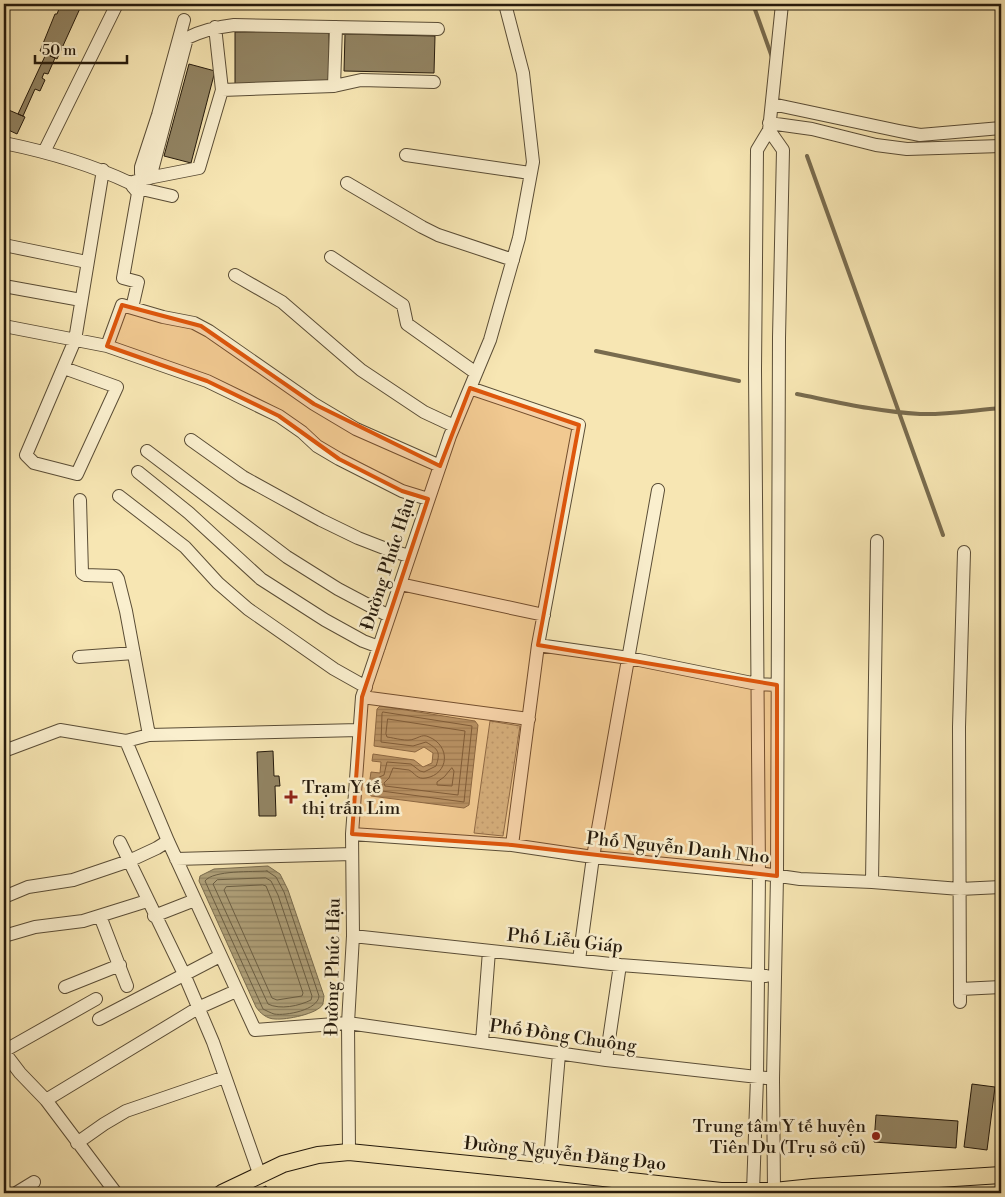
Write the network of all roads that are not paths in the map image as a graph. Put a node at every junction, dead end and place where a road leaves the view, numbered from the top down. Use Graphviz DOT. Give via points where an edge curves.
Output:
graph roads {
  1 [pos="117,4"];
  2 [pos="505,4"];
  3 [pos="782,4"];
  4 [pos="184,20"];
  5 [pos="215,27"];
  6 [pos="336,27"];
  7 [pos="438,29"];
  8 [pos="434,82"];
  9 [pos="334,86"];
  10 [pos="222,90"];
  11 [pos="772,104"];
  12 [pos="769,126"];
  13 [pos="1001,128"];
  14 [pos="4,143"];
  15 [pos="1001,146"];
  16 [pos="44,152"];
  17 [pos="406,154"];
  18 [pos="103,170"];
  19 [pos="530,173"];
  20 [pos="139,182"];
  21 [pos="347,183"];
  22 [pos="172,196"];
  23 [pos="4,245"];
  24 [pos="331,258"];
  25 [pos="513,260"];
  26 [pos="87,262"];
  27 [pos="235,275"];
  28 [pos="4,286"];
  29 [pos="81,300"];
  30 [pos="132,308"];
  31 [pos="4,326"];
  32 [pos="75,340"];
  33 [pos="107,346"];
  34 [pos="64,368"];
  35 [pos="476,373"];
  36 [pos="470,388"];
  37 [pos="454,426"];
  38 [pos="191,440"];
  39 [pos="147,452"];
  40 [pos="440,466"];
  41 [pos="138,472"];
  42 [pos="658,490"];
  43 [pos="119,496"];
  44 [pos="428,499"];
  45 [pos="80,500"];
  46 [pos="756,520"];
  47 [pos="778,521"];
  48 [pos="877,541"];
  49 [pos="964,552"];
  50 [pos="409,556"];
  51 [pos="400,584"];
  52 [pos="544,615"];
  53 [pos="389,616"];
  54 [pos="538,645"];
  55 [pos="379,647"];
  56 [pos="134,653"];
  57 [pos="79,657"];
  58 [pos="629,658"];
  59 [pos="757,684"];
  60 [pos="777,685"];
  61 [pos="364,692"];
  62 [pos="529,719"];
  63 [pos="359,730"];
  64 [pos="149,735"];
  65 [pos="126,741"];
  66 [pos="4,751"];
  67 [pos="352,834"];
  68 [pos="168,841"];
  69 [pos="120,842"];
  70 [pos="512,845"];
  71 [pos="352,854"];
  72 [pos="593,857"];
  73 [pos="176,859"];
  74 [pos="129,861"];
  75 [pos="759,873"];
  76 [pos="777,876"];
  77 [pos="872,882"];
  78 [pos="1001,887"];
  79 [pos="960,890"];
  80 [pos="4,897"];
  81 [pos="195,900"];
  82 [pos="147,901"];
  83 [pos="100,916"];
  84 [pos="154,916"];
  85 [pos="4,936"];
  86 [pos="353,936"];
  87 [pos="489,951"];
  88 [pos="220,956"];
  89 [pos="579,960"];
  90 [pos="620,964"];
  91 [pos="120,965"];
  92 [pos="184,974"];
  93 [pos="758,976"];
  94 [pos="775,976"];
  95 [pos="128,986"];
  96 [pos="66,987"];
  97 [pos="1001,987"];
  98 [pos="961,989"];
  99 [pos="236,991"];
  100 [pos="96,999"];
  101 [pos="960,1002"];
  102 [pos="198,1008"];
  103 [pos="99,1019"];
  104 [pos="348,1023"];
  105 [pos="482,1042"];
  106 [pos="4,1052"];
  107 [pos="559,1054"];
  108 [pos="606,1060"];
  109 [pos="225,1077"];
  110 [pos="757,1078"];
  111 [pos="773,1079"];
  112 [pos="46,1100"];
  113 [pos="77,1143"];
  114 [pos="348,1152"];
  115 [pos="549,1172"];
  116 [pos="1001,1175"];
  117 [pos="260,1176"];
  118 [pos="34,1182"];
  119 [pos="753,1191"];
  120 [pos="774,1191"];
  121 [pos="728,1192"];
  122 [pos="16,1193"];
  123 [pos="116,1193"];
  124 [pos="222,1193"];
  1 -- 16 [label="street"];
  2 -- 19 [label="street, Đường Phúc Hậu" via="523,73 533,162"];
  3 -- 11 [label="street"];
  4 -- 20 [label="street"];
  5 -- 6 [label="street" via="234,24"];
  5 -- 10 [label="street"];
  5 -- 20 [label="street" via="188,38"];
  6 -- 7 [label="street"];
  6 -- 9 [label="street"];
  8 -- 9 [label="street" via="361,80"];
  9 -- 10 [label="street"];
  10 -- 20 [label="street" via="199,168"];
  11 -- 12 [label="street"];
  11 -- 13 [label="street" via="920,135"];
  12 -- 15 [label="street" via="812,129 907,149"];
  12 -- 46 [label="street" via="756,150"];
  12 -- 47 [label="street" via="783,150"];
  14 -- 16 [label="street"];
  16 -- 18 [label="street"];
  17 -- 19 [label="street"];
  18 -- 20 [label="street"];
  18 -- 26 [label="street"];
  19 -- 25 [label="street, Đường Phúc Hậu"];
  20 -- 22 [label="street"];
  20 -- 30 [label="street" via="123,278 138,282"];
  21 -- 25 [label="street" via="438,235"];
  23 -- 26 [label="street"];
  24 -- 35 [label="street" via="404,305 407,324"];
  25 -- 35 [label="street, Đường Phúc Hậu" via="490,340"];
  26 -- 29 [label="street"];
  27 -- 37 [label="street" via="282,302 361,370 424,412"];
  28 -- 29 [label="street"];
  29 -- 32 [label="street"];
  30 -- 33 [label="street" via="122,305"];
  30 -- 40 [label="street" via="201,326 356,429"];
  31 -- 32 [label="street"];
  32 -- 33 [label="street"];
  32 -- 34 [label="street"];
  33 -- 44 [label="street" via="207,380 279,416 339,459 402,491"];
  34 -- 34 [label="street" via="117,387 77,474 34,463 26,455"];
  35 -- 36 [label="street, Đường Phúc Hậu"];
  36 -- 37 [label="street, Đường Phúc Hậu"];
  36 -- 52 [label="street" via="579,425"];
  37 -- 40 [label="street, Đường Phúc Hậu"];
  38 -- 50 [label="street" via="243,477 321,520 358,538"];
  39 -- 53 [label="street" via="287,557"];
  40 -- 44 [label="street, Đường Phúc Hậu"];
  41 -- 55 [label="street" via="189,513 261,579 325,620"];
  42 -- 58 [label="street"];
  43 -- 61 [label="street" via="185,547 218,583 248,609"];
  44 -- 50 [label="street, Đường Phúc Hậu"];
  45 -- 56 [label="street" via="82,573 92,581 116,576 118,579"];
  46 -- 47 [label="street"];
  46 -- 59 [label="street"];
  47 -- 60 [label="street"];
  48 -- 77 [label="street"];
  49 -- 79 [label="street" via="959,727"];
  50 -- 51 [label="street, Đường Phúc Hậu"];
  51 -- 52 [label="street"];
  51 -- 53 [label="street, Đường Phúc Hậu"];
  52 -- 54 [label="street"];
  53 -- 55 [label="street, Đường Phúc Hậu"];
  54 -- 58 [label="street"];
  54 -- 62 [label="street"];
  55 -- 61 [label="street, Đường Phúc Hậu"];
  56 -- 57 [label="street"];
  56 -- 64 [label="street"];
  58 -- 59 [label="street"];
  58 -- 72 [label="street"];
  59 -- 60 [label="street"];
  59 -- 75 [label="street"];
  60 -- 76 [label="street"];
  61 -- 62 [label="street"];
  61 -- 63 [label="street, Đường Phúc Hậu"];
  62 -- 70 [label="street"];
  63 -- 64 [label="street"];
  63 -- 67 [label="street, Đường Phúc Hậu"];
  64 -- 65 [label="street"];
  65 -- 66 [label="street" via="60,730"];
  65 -- 68 [label="street"];
  67 -- 70 [label="street, Phố Nguyễn Danh Nho"];
  67 -- 71 [label="street, Đường Phúc Hậu"];
  68 -- 73 [label="street"];
  68 -- 74 [label="street"];
  69 -- 74 [label="street"];
  70 -- 72 [label="street, Phố Nguyễn Danh Nho"];
  71 -- 73 [label="street"];
  71 -- 86 [label="street, Đường Phúc Hậu"];
  72 -- 75 [label="street, Phố Nguyễn Danh Nho"];
  72 -- 89 [label="street"];
  73 -- 81 [label="street"];
  74 -- 80 [label="street" via="73,880 28,887"];
  74 -- 82 [label="street"];
  75 -- 76 [label="street, Phố Nguyễn Danh Nho"];
  75 -- 93 [label="street"];
  76 -- 77 [label="street, Phố Nguyễn Danh Nho"];
  76 -- 94 [label="street"];
  77 -- 79 [label="street, Phố Nguyễn Danh Nho"];
  78 -- 79 [label="street, Phố Nguyễn Danh Nho"];
  79 -- 98 [label="street"];
  81 -- 84 [label="street"];
  81 -- 88 [label="street"];
  82 -- 83 [label="street"];
  82 -- 84 [label="street"];
  83 -- 85 [label="street"];
  83 -- 91 [label="street"];
  84 -- 92 [label="street"];
  86 -- 87 [label="street, Phố Liễu Giáp"];
  86 -- 104 [label="street, Đường Phúc Hậu"];
  87 -- 89 [label="street, Phố Liễu Giáp"];
  87 -- 105 [label="street"];
  88 -- 92 [label="street"];
  88 -- 99 [label="street"];
  89 -- 90 [label="street, Phố Liễu Giáp"];
  90 -- 93 [label="street, Phố Liễu Giáp"];
  90 -- 108 [label="street"];
  91 -- 95 [label="street"];
  91 -- 96 [label="street"];
  92 -- 102 [label="street"];
  92 -- 103 [label="street"];
  93 -- 94 [label="street, Phố Liễu Giáp"];
  93 -- 110 [label="street"];
  94 -- 111 [label="street"];
  97 -- 98 [label="street"];
  98 -- 101 [label="street"];
  99 -- 102 [label="street"];
  99 -- 104 [label="street, Phố Đồng Chuông" via="255,1030"];
  100 -- 106 [label="street"];
  102 -- 109 [label="street"];
  102 -- 112 [label="street"];
  104 -- 105 [label="street, Phố Đồng Chuông"];
  104 -- 114 [label="street, Đường Phúc Hậu"];
  105 -- 107 [label="street, Phố Đồng Chuông"];
  106 -- 112 [label="street"];
  107 -- 108 [label="street, Phố Đồng Chuông"];
  107 -- 115 [label="street"];
  108 -- 110 [label="street, Phố Đồng Chuông"];
  109 -- 113 [label="street" via="126,1112"];
  109 -- 117 [label="street"];
  110 -- 111 [label="street, Phố Đồng Chuông"];
  110 -- 119 [label="street"];
  111 -- 120 [label="street"];
  112 -- 113 [label="street"];
  113 -- 123 [label="street"];
  114 -- 115 [label="main road, Đường Nguyễn Đăng Đạo"];
  114 -- 117 [label="main road, Đường Nguyễn Đăng Đạo" via="298,1160"];
  115 -- 121 [label="main road, Đường Nguyễn Đăng Đạo"];
  116 -- 120 [label="main road, Đường Nguyễn Đăng Đạo"];
  117 -- 124 [label="main road, Đường Nguyễn Đăng Đạo"];
  118 -- 122 [label="street"];
  119 -- 120 [label="main road, Đường Nguyễn Đăng Đạo"];
  119 -- 121 [label="main road, Đường Nguyễn Đăng Đạo"];
}
